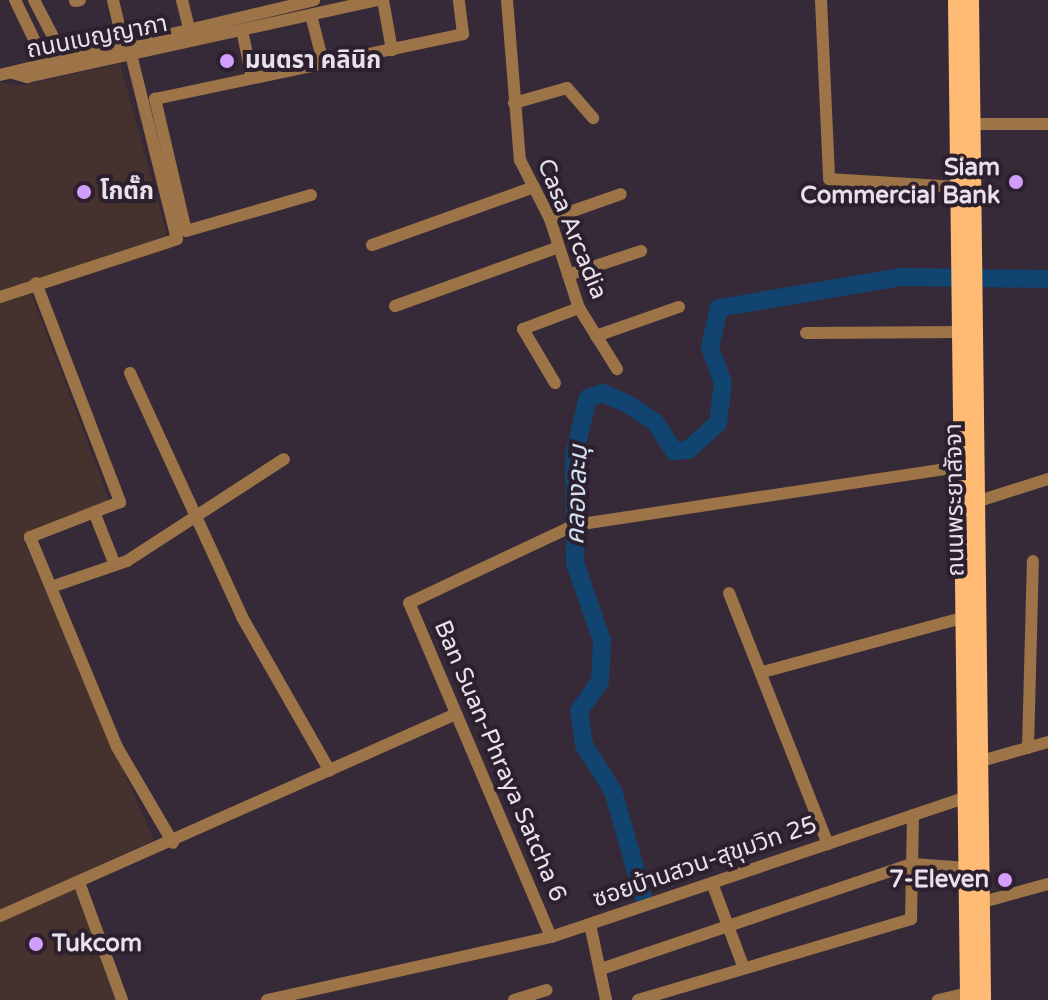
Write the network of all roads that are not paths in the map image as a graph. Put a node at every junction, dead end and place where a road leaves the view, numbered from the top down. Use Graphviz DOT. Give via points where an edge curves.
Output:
graph roads {
  1 [pos="15,0"];
  2 [pos="34,0"];
  3 [pos="113,0"];
  4 [pos="182,0"];
  5 [pos="314,0"];
  6 [pos="380,0"];
  7 [pos="459,0"];
  8 [pos="507,0"];
  9 [pos="821,0"];
  10 [pos="956,0"];
  11 [pos="971,0"];
  12 [pos="260,6"];
  13 [pos="289,12"];
  14 [pos="311,15"];
  15 [pos="189,28"];
  16 [pos="242,30"];
  17 [pos="123,42"];
  18 [pos="149,43"];
  19 [pos="392,50"];
  20 [pos="131,55"];
  21 [pos="63,56"];
  22 [pos="44,60"];
  23 [pos="323,62"];
  24 [pos="6,74"];
  25 [pos="252,78"];
  26 [pos="514,103"];
  27 [pos="593,118"];
  28 [pos="970,124"];
  29 [pos="1048,124"];
  30 [pos="534,187"];
  31 [pos="958,187"];
  32 [pos="621,194"];
  33 [pos="311,195"];
  34 [pos="550,219"];
  35 [pos="372,245"];
  36 [pos="559,247"];
  37 [pos="641,251"];
  38 [pos="967,270"];
  39 [pos="568,275"];
  40 [pos="36,283"];
  41 [pos="967,295"];
  42 [pos="0,297"];
  43 [pos="395,306"];
  44 [pos="679,307"];
  45 [pos="579,308"];
  46 [pos="962,332"];
  47 [pos="806,333"];
  48 [pos="596,336"];
  49 [pos="617,369"];
  50 [pos="130,373"];
  51 [pos="555,383"];
  52 [pos="284,459"];
  53 [pos="965,466"];
  54 [pos="1048,479"];
  55 [pos="979,501"];
  56 [pos="94,512"];
  57 [pos="196,515"];
  58 [pos="973,557"];
  59 [pos="1033,561"];
  60 [pos="115,565"];
  61 [pos="51,587"];
  62 [pos="729,593"];
  63 [pos="966,617"];
  64 [pos="763,672"];
  65 [pos="453,715"];
  66 [pos="1048,742"];
  67 [pos="1028,748"];
  68 [pos="974,763"];
  69 [pos="330,771"];
  70 [pos="967,797"];
  71 [pos="913,815"];
  72 [pos="173,843"];
  73 [pos="828,844"];
  74 [pos="912,864"];
  75 [pos="968,868"];
  76 [pos="712,883"];
  77 [pos="1048,884"];
  78 [pos="80,885"];
  79 [pos="983,902"];
  80 [pos="0,916"];
  81 [pos="590,924"];
  82 [pos="728,925"];
  83 [pos="551,937"];
  84 [pos="743,966"];
  85 [pos="601,969"];
  86 [pos="547,990"];
  87 [pos="973,998"];
  88 [pos="122,1000"];
  89 [pos="267,1000"];
  90 [pos="514,1000"];
  91 [pos="606,1000"];
  92 [pos="638,1000"];
  93 [pos="938,1000"];
  1 -- 22 [label="street"];
  2 -- 21 [label="street"];
  3 -- 17 [label="street"];
  4 -- 15 [label="street"];
  5 -- 13 [label="street, ถนนเบญญาภา"];
  6 -- 14 [label="street, ถนนเบญญาภา"];
  6 -- 19 [label="street"];
  7 -- 19 [label="street" via="463,34"];
  8 -- 26 [label="street, Casa Arcadia"];
  9 -- 31 [label="street" via="829,179"];
  10 -- 31 [label="main road, ถนนพระยาสัจจา"];
  11 -- 28 [label="main road, ถนนพระยาสัจจา"];
  12 -- 13 [label="street, ถนนเบญญาภา"];
  12 -- 15 [label="street, ถนนเบญญาภา"];
  13 -- 14 [label="street, ถนนเบญญาภา"];
  13 -- 16 [label="street, ถนนเบญญาภา"];
  14 -- 23 [label="street"];
  15 -- 18 [label="street, ถนนเบญญาภา"];
  16 -- 18 [label="street, ถนนเบญญาภา"];
  16 -- 25 [label="street"];
  17 -- 18 [label="street, ถนนเบญญาภา"];
  17 -- 21 [label="street, ถนนเบญญาภา"];
  18 -- 20 [label="street, ถนนเบญญาภา"];
  19 -- 23 [label="street"];
  20 -- 24 [label="street, ถนนเบญญาภา" via="27,77"];
  20 -- 40 [label="street" via="177,239"];
  21 -- 22 [label="street, ถนนเบญญาภา"];
  22 -- 24 [label="street, ถนนเบญญาภา"];
  23 -- 25 [label="street"];
  25 -- 33 [label="street" via="155,99 186,231"];
  26 -- 27 [label="street" via="567,88"];
  26 -- 30 [label="street, Casa Arcadia" via="520,160"];
  28 -- 29 [label="street"];
  28 -- 38 [label="main road, ถนนพระยาสัจจา"];
  30 -- 34 [label="street, Casa Arcadia"];
  30 -- 35 [label="street"];
  31 -- 38 [label="main road, ถนนพระยาสัจจา"];
  32 -- 34 [label="street"];
  34 -- 36 [label="street, Casa Arcadia"];
  36 -- 39 [label="street, Casa Arcadia"];
  36 -- 43 [label="street"];
  37 -- 39 [label="street"];
  38 -- 41 [label="main road, ถนนพระยาสัจจา"];
  39 -- 45 [label="street, Casa Arcadia"];
  40 -- 42 [label="street"];
  40 -- 56 [label="street" via="120,502"];
  41 -- 46 [label="main road, ถนนพระยาสัจจา"];
  41 -- 55 [label="main road, ถนนพระยาสัจจา"];
  44 -- 48 [label="street"];
  45 -- 48 [label="street, Casa Arcadia"];
  45 -- 51 [label="street" via="523,329"];
  46 -- 47 [label="street"];
  46 -- 53 [label="main road, ถนนพระยาสัจจา"];
  48 -- 49 [label="street, Casa Arcadia"];
  50 -- 57 [label="street"];
  52 -- 57 [label="street"];
  53 -- 58 [label="main road, ถนนพระยาสัจจา"];
  53 -- 65 [label="street, Ban Suan-Phraya Satcha 6" via="588,523 409,603"];
  54 -- 55 [label="street"];
  55 -- 58 [label="main road, ถนนพระยาสัจจา"];
  56 -- 60 [label="street"];
  56 -- 61 [label="street" via="30,537"];
  57 -- 60 [label="street"];
  57 -- 69 [label="street" via="242,617"];
  58 -- 63 [label="main road, ถนนพระยาสัจจา"];
  58 -- 68 [label="main road, ถนนพระยาสัจจา"];
  59 -- 67 [label="street"];
  60 -- 61 [label="street"];
  61 -- 72 [label="street" via="117,747"];
  62 -- 64 [label="street"];
  63 -- 64 [label="street"];
  63 -- 68 [label="main road, ถนนพระยาสัจจา"];
  64 -- 73 [label="street"];
  65 -- 69 [label="street"];
  65 -- 83 [label="street, Ban Suan-Phraya Satcha 6"];
  66 -- 67 [label="street"];
  67 -- 68 [label="street"];
  68 -- 70 [label="main road, ถนนพระยาสัจจา"];
  68 -- 79 [label="main road, ถนนพระยาสัจจา"];
  69 -- 72 [label="street"];
  70 -- 71 [label="street, ซอยบ้านสวน-สุขุมวิท 25"];
  70 -- 75 [label="main road, ถนนพระยาสัจจา"];
  71 -- 73 [label="street, ซอยบ้านสวน-สุขุมวิท 25"];
  71 -- 74 [label="street"];
  72 -- 78 [label="street"];
  73 -- 76 [label="street, ซอยบ้านสวน-สุขุมวิท 25"];
  74 -- 75 [label="street"];
  74 -- 82 [label="street"];
  74 -- 84 [label="street" via="911,919"];
  75 -- 87 [label="main road, ถนนพระยาสัจจา"];
  76 -- 81 [label="street, ซอยบ้านสวน-สุขุมวิท 25"];
  76 -- 82 [label="street"];
  77 -- 79 [label="street"];
  78 -- 80 [label="street"];
  78 -- 88 [label="street"];
  79 -- 87 [label="main road, ถนนพระยาสัจจา"];
  81 -- 83 [label="street, ซอยบ้านสวน-สุขุมวิท 25"];
  81 -- 85 [label="street"];
  82 -- 84 [label="street"];
  82 -- 85 [label="street"];
  83 -- 89 [label="street, ซอยบ้านสวน-สุขุมวิท 25"];
  84 -- 92 [label="street"];
  85 -- 91 [label="street"];
  86 -- 90 [label="street"];
  87 -- 93 [label="street"];
}
